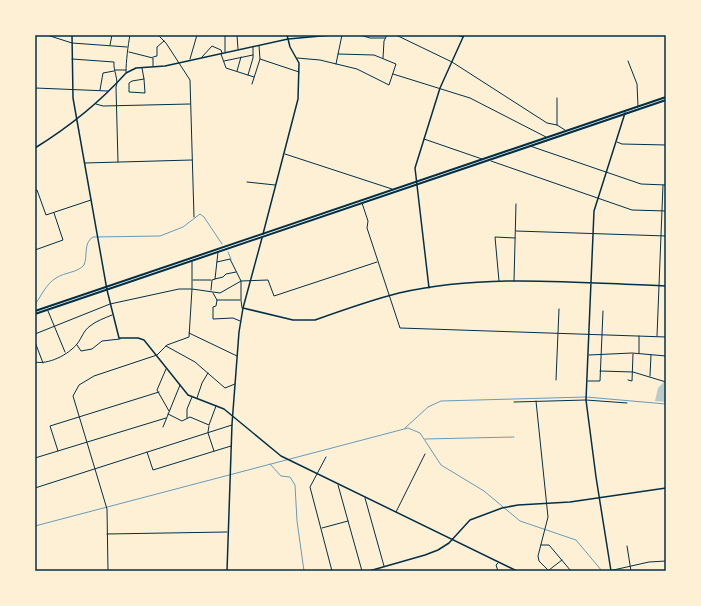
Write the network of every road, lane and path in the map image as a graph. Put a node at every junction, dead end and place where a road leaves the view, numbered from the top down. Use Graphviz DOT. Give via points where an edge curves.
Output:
graph roads {
  1 [pos="47,35"];
  2 [pos="72,35"];
  3 [pos="112,35"];
  4 [pos="130,35"];
  5 [pos="158,35"];
  6 [pos="197,35"];
  7 [pos="225,35"];
  8 [pos="237,35"];
  9 [pos="288,35"];
  10 [pos="332,35"];
  11 [pos="342,35"];
  12 [pos="360,35"];
  13 [pos="386,35"];
  14 [pos="396,35"];
  15 [pos="456,35"];
  16 [pos="464,36"];
  17 [pos="385,38"];
  18 [pos="288,39"];
  19 [pos="164,41"];
  20 [pos="72,43"];
  21 [pos="110,46"];
  22 [pos="259,46"];
  23 [pos="127,47"];
  24 [pos="253,47"];
  25 [pos="238,50"];
  26 [pos="128,52"];
  27 [pos="225,53"];
  28 [pos="222,54"];
  29 [pos="338,54"];
  30 [pos="253,55"];
  31 [pos="202,57"];
  32 [pos="241,57"];
  33 [pos="153,58"];
  34 [pos="297,58"];
  35 [pos="72,59"];
  36 [pos="260,59"];
  37 [pos="383,59"];
  38 [pos="190,60"];
  39 [pos="224,61"];
  40 [pos="628,61"];
  41 [pos="452,62"];
  42 [pos="177,63"];
  43 [pos="336,64"];
  44 [pos="142,67"];
  45 [pos="152,67"];
  46 [pos="114,71"];
  47 [pos="126,71"];
  48 [pos="237,72"];
  49 [pos="299,72"];
  50 [pos="393,74"];
  51 [pos="248,75"];
  52 [pos="254,77"];
  53 [pos="144,79"];
  54 [pos="118,82"];
  55 [pos="252,84"];
  56 [pos="35,88"];
  57 [pos="440,88"];
  58 [pos="71,89"];
  59 [pos="100,91"];
  60 [pos="109,91"];
  61 [pos="666,97"];
  62 [pos="557,98"];
  63 [pos="666,100"];
  64 [pos="96,104"];
  65 [pos="190,104"];
  66 [pos="117,106"];
  67 [pos="638,107"];
  68 [pos="625,113"];
  69 [pos="76,119"];
  70 [pos="557,125"];
  71 [pos="566,131"];
  72 [pos="547,137"];
  73 [pos="424,139"];
  74 [pos="616,142"];
  75 [pos="666,145"];
  76 [pos="530,146"];
  77 [pos="35,148"];
  78 [pos="284,154"];
  79 [pos="482,159"];
  80 [pos="192,160"];
  81 [pos="489,160"];
  82 [pos="118,162"];
  83 [pos="84,163"];
  84 [pos="606,172"];
  85 [pos="247,182"];
  86 [pos="415,182"];
  87 [pos="276,185"];
  88 [pos="416,185"];
  89 [pos="663,185"];
  90 [pos="666,185"];
  91 [pos="35,190"];
  92 [pos="392,190"];
  93 [pos="597,197"];
  94 [pos="91,200"];
  95 [pos="362,203"];
  96 [pos="516,204"];
  97 [pos="662,211"];
  98 [pos="666,211"];
  99 [pos="54,212"];
  100 [pos="194,217"];
  101 [pos="516,231"];
  102 [pos="264,233"];
  103 [pos="593,234"];
  104 [pos="661,236"];
  105 [pos="666,236"];
  106 [pos="263,237"];
  107 [pos="515,238"];
  108 [pos="35,250"];
  109 [pos="218,252"];
  110 [pos="192,261"];
  111 [pos="378,261"];
  112 [pos="218,262"];
  113 [pos="237,272"];
  114 [pos="214,279"];
  115 [pos="251,279"];
  116 [pos="192,280"];
  117 [pos="212,280"];
  118 [pos="241,281"];
  119 [pos="499,281"];
  120 [pos="514,281"];
  121 [pos="591,283"];
  122 [pos="659,286"];
  123 [pos="666,286"];
  124 [pos="107,287"];
  125 [pos="429,288"];
  126 [pos="192,289"];
  127 [pos="107,290"];
  128 [pos="212,292"];
  129 [pos="390,296"];
  130 [pos="216,300"];
  131 [pos="241,300"];
  132 [pos="110,304"];
  133 [pos="243,308"];
  134 [pos="559,309"];
  135 [pos="48,310"];
  136 [pos="35,311"];
  137 [pos="603,311"];
  138 [pos="35,314"];
  139 [pos="112,315"];
  140 [pos="240,321"];
  141 [pos="55,326"];
  142 [pos="188,333"];
  143 [pos="35,334"];
  144 [pos="558,334"];
  145 [pos="589,335"];
  146 [pos="601,335"];
  147 [pos="639,336"];
  148 [pos="657,337"];
  149 [pos="120,338"];
  150 [pos="666,338"];
  151 [pos="35,342"];
  152 [pos="77,344"];
  153 [pos="166,346"];
  154 [pos="66,353"];
  155 [pos="634,354"];
  156 [pos="639,354"];
  157 [pos="156,355"];
  158 [pos="588,355"];
  159 [pos="601,355"];
  160 [pos="651,355"];
  161 [pos="237,356"];
  162 [pos="666,356"];
  163 [pos="35,362"];
  164 [pos="43,363"];
  165 [pos="167,368"];
  166 [pos="600,371"];
  167 [pos="633,372"];
  168 [pos="208,373"];
  169 [pos="650,376"];
  170 [pos="556,380"];
  171 [pos="628,380"];
  172 [pos="587,381"];
  173 [pos="666,382"];
  174 [pos="236,384"];
  175 [pos="180,385"];
  176 [pos="159,392"];
  177 [pos="192,397"];
  178 [pos="196,398"];
  179 [pos="586,400"];
  180 [pos="536,401"];
  181 [pos="514,402"];
  182 [pos="627,403"];
  183 [pos="216,405"];
  184 [pos="169,411"];
  185 [pos="168,414"];
  186 [pos="234,417"];
  187 [pos="79,418"];
  188 [pos="166,418"];
  189 [pos="187,419"];
  190 [pos="232,424"];
  191 [pos="209,426"];
  192 [pos="163,427"];
  193 [pos="208,432"];
  194 [pos="87,442"];
  195 [pos="232,446"];
  196 [pos="58,451"];
  197 [pos="147,451"];
  198 [pos="214,452"];
  199 [pos="424,454"];
  200 [pos="326,457"];
  201 [pos="35,458"];
  202 [pos="94,468"];
  203 [pos="317,474"];
  204 [pos="338,484"];
  205 [pos="35,488"];
  206 [pos="666,488"];
  207 [pos="365,497"];
  208 [pos="600,498"];
  209 [pos="546,504"];
  210 [pos="396,512"];
  211 [pos="348,521"];
  212 [pos="321,528"];
  213 [pos="228,532"];
  214 [pos="107,534"];
  215 [pos="452,539"];
  216 [pos="541,546"];
  217 [pos="627,546"];
  218 [pos="562,560"];
  219 [pos="666,561"];
  220 [pos="498,562"];
  221 [pos="630,566"];
  222 [pos="384,567"];
  223 [pos="548,570"];
  224 [pos="108,571"];
  225 [pos="227,571"];
  226 [pos="332,571"];
  227 [pos="362,571"];
  228 [pos="369,571"];
  229 [pos="498,571"];
  230 [pos="517,571"];
  231 [pos="571,571"];
  232 [pos="610,571"];
  233 [pos="631,571"];
  1 -- 20 [label="street"];
  2 -- 20 [label="street"];
  3 -- 21 [label="street"];
  4 -- 23 [label="street"];
  5 -- 19 [label="street"];
  6 -- 38 [label="street"];
  7 -- 27 [label="street"];
  8 -- 25 [label="street"];
  9 -- 18 [label="street"];
  10 -- 18 [label="street"];
  11 -- 29 [label="street"];
  12 -- 17 [label="street"];
  13 -- 17 [label="street"];
  14 -- 41 [label="street"];
  15 -- 16 [label="street"];
  16 -- 41 [label="street"];
  17 -- 37 [label="street"];
  18 -- 22 [label="street"];
  18 -- 34 [label="street"];
  19 -- 33 [label="street" via="157,47 157,56"];
  19 -- 42 [label="street"];
  20 -- 21 [label="street"];
  20 -- 35 [label="street"];
  21 -- 23 [label="street"];
  22 -- 24 [label="street"];
  22 -- 36 [label="street"];
  23 -- 26 [label="street"];
  24 -- 25 [label="street"];
  24 -- 30 [label="street"];
  25 -- 27 [label="street"];
  26 -- 33 [label="street"];
  26 -- 47 [label="street"];
  27 -- 28 [label="street"];
  28 -- 31 [label="street"];
  28 -- 31 [label="street" via="221,50 212,46"];
  28 -- 39 [label="street"];
  29 -- 37 [label="street" via="374,55"];
  29 -- 43 [label="street"];
  30 -- 32 [label="street"];
  30 -- 51 [label="street"];
  31 -- 38 [label="street"];
  32 -- 39 [label="street"];
  32 -- 48 [label="street"];
  33 -- 45 [label="street"];
  34 -- 43 [label="street"];
  34 -- 49 [label="street"];
  35 -- 46 [label="street" via="113,61"];
  35 -- 58 [label="street"];
  36 -- 49 [label="street"];
  36 -- 52 [label="street"];
  37 -- 50 [label="street" via="396,64"];
  38 -- 42 [label="street"];
  39 -- 48 [label="street" via="226,68"];
  40 -- 67 [label="street" via="637,84"];
  41 -- 57 [label="street"];
  41 -- 70 [label="street" via="547,123"];
  42 -- 45 [label="street"];
  42 -- 65 [label="street" via="190,80"];
  43 -- 50 [label="street" via="357,69 389,85"];
  44 -- 45 [label="street"];
  44 -- 47 [label="street"];
  44 -- 53 [label="street"];
  46 -- 47 [label="street"];
  46 -- 54 [label="street"];
  46 -- 59 [label="street" via="103,73"];
  47 -- 54 [label="street"];
  48 -- 51 [label="street"];
  49 -- 78 [label="street" via="298,99"];
  50 -- 57 [label="street"];
  51 -- 52 [label="street"];
  52 -- 55 [label="street"];
  53 -- 53 [label="street" via="145,93 129,92 129,83"];
  54 -- 60 [label="street"];
  54 -- 66 [label="street"];
  56 -- 58 [label="street"];
  57 -- 72 [label="street" via="470,98"];
  57 -- 73 [label="street"];
  58 -- 59 [label="street"];
  58 -- 69 [label="street"];
  59 -- 60 [label="street"];
  60 -- 64 [label="street"];
  61 -- 67 [label="highway"];
  62 -- 70 [label="street"];
  63 -- 68 [label="highway"];
  64 -- 66 [label="street"];
  64 -- 69 [label="street"];
  65 -- 66 [label="street"];
  65 -- 80 [label="street"];
  66 -- 82 [label="street"];
  67 -- 68 [label="highway"];
  68 -- 71 [label="highway"];
  68 -- 74 [label="street"];
  68 -- 76 [label="highway"];
  69 -- 77 [label="street"];
  69 -- 83 [label="street"];
  70 -- 71 [label="street"];
  71 -- 72 [label="highway"];
  72 -- 79 [label="highway"];
  73 -- 79 [label="street"];
  73 -- 86 [label="street" via="415,168"];
  74 -- 75 [label="street"];
  74 -- 84 [label="street"];
  76 -- 81 [label="highway"];
  76 -- 84 [label="street"];
  78 -- 87 [label="street"];
  78 -- 92 [label="street"];
  79 -- 86 [label="highway"];
  80 -- 82 [label="street"];
  80 -- 100 [label="street"];
  81 -- 88 [label="highway"];
  81 -- 93 [label="street"];
  82 -- 83 [label="street"];
  83 -- 94 [label="street"];
  84 -- 89 [label="street" via="640,184"];
  84 -- 93 [label="street"];
  85 -- 87 [label="street"];
  86 -- 88 [label="street"];
  86 -- 92 [label="highway"];
  87 -- 102 [label="street"];
  88 -- 95 [label="highway"];
  88 -- 125 [label="street" via="421,208"];
  89 -- 90 [label="street"];
  89 -- 97 [label="street"];
  91 -- 99 [label="street" via="38,190 46,215"];
  92 -- 102 [label="highway"];
  93 -- 97 [label="street" via="632,210"];
  93 -- 103 [label="street"];
  94 -- 99 [label="street"];
  94 -- 124 [label="street"];
  95 -- 106 [label="highway"];
  95 -- 111 [label="street"];
  96 -- 101 [label="street"];
  97 -- 98 [label="street"];
  97 -- 104 [label="street"];
  99 -- 108 [label="street" via="63,240"];
  101 -- 103 [label="street"];
  101 -- 107 [label="street"];
  102 -- 106 [label="street"];
  102 -- 124 [label="highway"];
  103 -- 104 [label="street"];
  103 -- 121 [label="street"];
  104 -- 105 [label="street"];
  104 -- 122 [label="street"];
  106 -- 109 [label="highway"];
  106 -- 115 [label="street"];
  107 -- 119 [label="street" via="495,237"];
  107 -- 120 [label="street"];
  109 -- 110 [label="highway"];
  109 -- 112 [label="street"];
  110 -- 116 [label="street"];
  110 -- 127 [label="highway"];
  111 -- 115 [label="street" via="274,296 268,280"];
  111 -- 129 [label="street"];
  112 -- 113 [label="street" via="230,259"];
  112 -- 114 [label="street"];
  113 -- 114 [label="street"];
  113 -- 118 [label="street"];
  114 -- 117 [label="street"];
  115 -- 118 [label="street"];
  115 -- 133 [label="street"];
  116 -- 117 [label="street"];
  116 -- 126 [label="street"];
  117 -- 128 [label="street"];
  118 -- 128 [label="street" via="224,292"];
  118 -- 131 [label="street"];
  119 -- 120 [label="street"];
  119 -- 125 [label="street"];
  120 -- 121 [label="street"];
  121 -- 122 [label="street"];
  121 -- 145 [label="street"];
  122 -- 123 [label="street"];
  122 -- 148 [label="street"];
  124 -- 127 [label="street"];
  124 -- 136 [label="highway"];
  125 -- 129 [label="street"];
  126 -- 128 [label="street"];
  126 -- 132 [label="street" via="166,291"];
  126 -- 142 [label="street"];
  127 -- 132 [label="street"];
  127 -- 135 [label="highway"];
  128 -- 130 [label="street"];
  129 -- 133 [label="street" via="315,320 303,321"];
  129 -- 144 [label="street" via="400,328"];
  130 -- 131 [label="street"];
  130 -- 140 [label="street" via="213,319 233,318"];
  131 -- 133 [label="street"];
  132 -- 139 [label="street"];
  132 -- 141 [label="street"];
  133 -- 140 [label="street"];
  134 -- 144 [label="street"];
  135 -- 138 [label="highway"];
  135 -- 141 [label="street"];
  137 -- 146 [label="street"];
  139 -- 149 [label="street" via="116,333"];
  139 -- 152 [label="street" via="90,326 82,333"];
  140 -- 161 [label="street"];
  141 -- 143 [label="street"];
  141 -- 154 [label="street"];
  142 -- 153 [label="street" via="189,337"];
  142 -- 161 [label="street"];
  144 -- 145 [label="street"];
  144 -- 170 [label="street"];
  145 -- 146 [label="street"];
  145 -- 158 [label="street"];
  146 -- 147 [label="street"];
  146 -- 159 [label="street"];
  147 -- 148 [label="street"];
  147 -- 156 [label="street"];
  148 -- 150 [label="street"];
  149 -- 152 [label="street" via="102,342 86,352 81,351"];
  149 -- 157 [label="street" via="141,338"];
  151 -- 164 [label="street"];
  152 -- 154 [label="street"];
  153 -- 157 [label="street"];
  153 -- 168 [label="street" via="195,362"];
  154 -- 164 [label="street"];
  155 -- 156 [label="street"];
  155 -- 159 [label="street"];
  155 -- 167 [label="street"];
  156 -- 160 [label="street"];
  157 -- 165 [label="street"];
  157 -- 187 [label="street" via="94,376 80,384 73,396"];
  158 -- 159 [label="street"];
  158 -- 172 [label="street"];
  159 -- 166 [label="street"];
  160 -- 162 [label="street"];
  160 -- 169 [label="street"];
  161 -- 174 [label="street"];
  163 -- 164 [label="street"];
  165 -- 175 [label="street"];
  165 -- 176 [label="street" via="157,390"];
  166 -- 167 [label="street"];
  166 -- 172 [label="street" via="600,381"];
  167 -- 169 [label="street"];
  167 -- 171 [label="street" via="632,381"];
  168 -- 174 [label="street" via="225,388"];
  168 -- 178 [label="street"];
  169 -- 173 [label="street"];
  172 -- 179 [label="street"];
  174 -- 186 [label="street"];
  175 -- 177 [label="street"];
  175 -- 184 [label="street"];
  176 -- 184 [label="street"];
  176 -- 187 [label="street"];
  177 -- 178 [label="street"];
  177 -- 189 [label="street" via="187,409"];
  178 -- 183 [label="street"];
  179 -- 180 [label="street"];
  179 -- 182 [label="street"];
  179 -- 208 [label="street"];
  180 -- 181 [label="street"];
  180 -- 209 [label="street"];
  183 -- 186 [label="street"];
  183 -- 191 [label="street"];
  184 -- 185 [label="street"];
  185 -- 188 [label="street"];
  185 -- 189 [label="street" via="182,421"];
  186 -- 190 [label="street"];
  186 -- 203 [label="street" via="281,456"];
  187 -- 194 [label="street"];
  187 -- 196 [label="street" via="50,426"];
  188 -- 192 [label="street"];
  188 -- 194 [label="street"];
  189 -- 191 [label="street" via="190,416"];
  190 -- 193 [label="street"];
  190 -- 195 [label="street"];
  191 -- 193 [label="street"];
  193 -- 197 [label="street"];
  193 -- 198 [label="street"];
  194 -- 196 [label="street"];
  194 -- 202 [label="street"];
  195 -- 198 [label="street"];
  195 -- 213 [label="street"];
  196 -- 201 [label="street"];
  197 -- 198 [label="street" via="153,470"];
  197 -- 202 [label="street"];
  199 -- 210 [label="street"];
  200 -- 203 [label="street"];
  202 -- 205 [label="street"];
  202 -- 214 [label="street" via="106,503"];
  203 -- 204 [label="street"];
  203 -- 212 [label="street" via="310,486"];
  204 -- 207 [label="street"];
  204 -- 211 [label="street"];
  206 -- 208 [label="street"];
  207 -- 210 [label="street"];
  207 -- 222 [label="street"];
  208 -- 209 [label="street"];
  208 -- 232 [label="street"];
  209 -- 215 [label="street" via="514,506 489,512 470,520"];
  209 -- 216 [label="street" via="548,517"];
  210 -- 215 [label="street"];
  211 -- 212 [label="street"];
  211 -- 227 [label="street"];
  212 -- 226 [label="street"];
  213 -- 214 [label="street"];
  213 -- 225 [label="street"];
  214 -- 224 [label="street"];
  215 -- 220 [label="street"];
  215 -- 222 [label="street" via="432,553"];
  216 -- 218 [label="street" via="549,545"];
  216 -- 223 [label="street" via="538,558"];
  217 -- 221 [label="street"];
  218 -- 223 [label="street"];
  218 -- 231 [label="street"];
  219 -- 221 [label="street"];
  220 -- 229 [label="street"];
  220 -- 230 [label="street"];
  221 -- 232 [label="street"];
  221 -- 233 [label="street"];
  222 -- 228 [label="street"];
}
